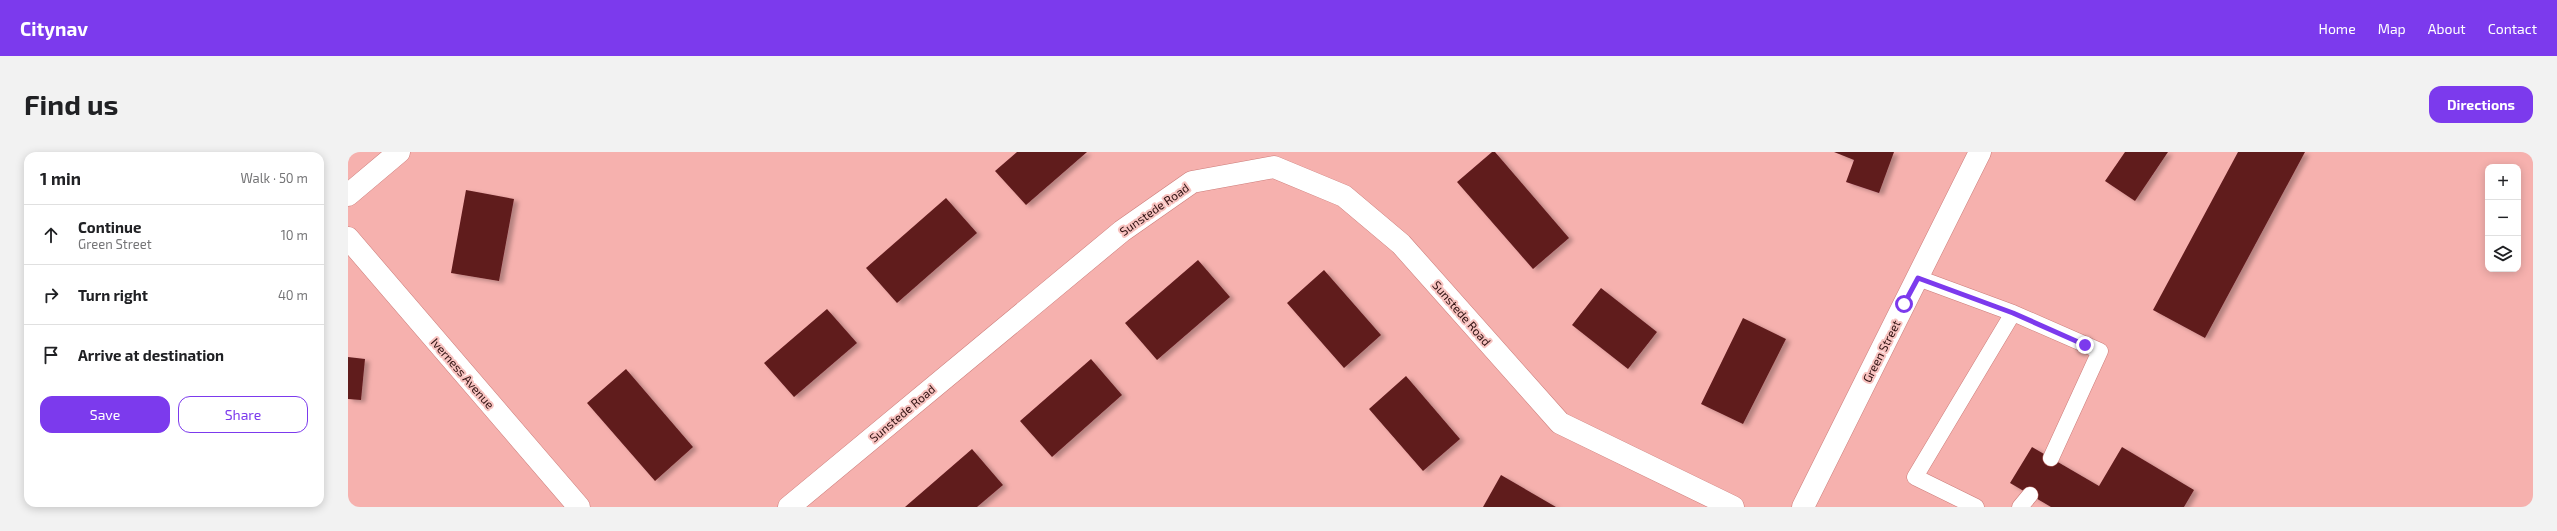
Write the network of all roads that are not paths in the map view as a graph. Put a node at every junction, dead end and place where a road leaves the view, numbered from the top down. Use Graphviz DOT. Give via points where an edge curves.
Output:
graph roads {
  1 [pos="399,152"];
  2 [pos="1980,152"];
  3 [pos="348,195"];
  4 [pos="348,238"];
  5 [pos="1918,278"];
  6 [pos="2013,313"];
  7 [pos="2051,458"];
  8 [pos="2030,495"];
  9 [pos="579,507"];
  10 [pos="789,507"];
  11 [pos="1733,507"];
  12 [pos="1803,507"];
  13 [pos="1976,507"];
  14 [pos="2020,507"];
  1 -- 3 [label="street"];
  2 -- 5 [label="street, Green Street"];
  4 -- 9 [label="street, Iverness Avenue"];
  5 -- 6 [label="lane"];
  5 -- 12 [label="street, Green Street"];
  6 -- 7 [label="lane" via="2100,351"];
  6 -- 13 [label="lane" via="1915,477"];
  8 -- 14 [label="lane"];
  10 -- 11 [label="street, Sunstede Road" via="1128,226 1192,182 1274,168 1344,196 1401,244 1560,422"];
}
